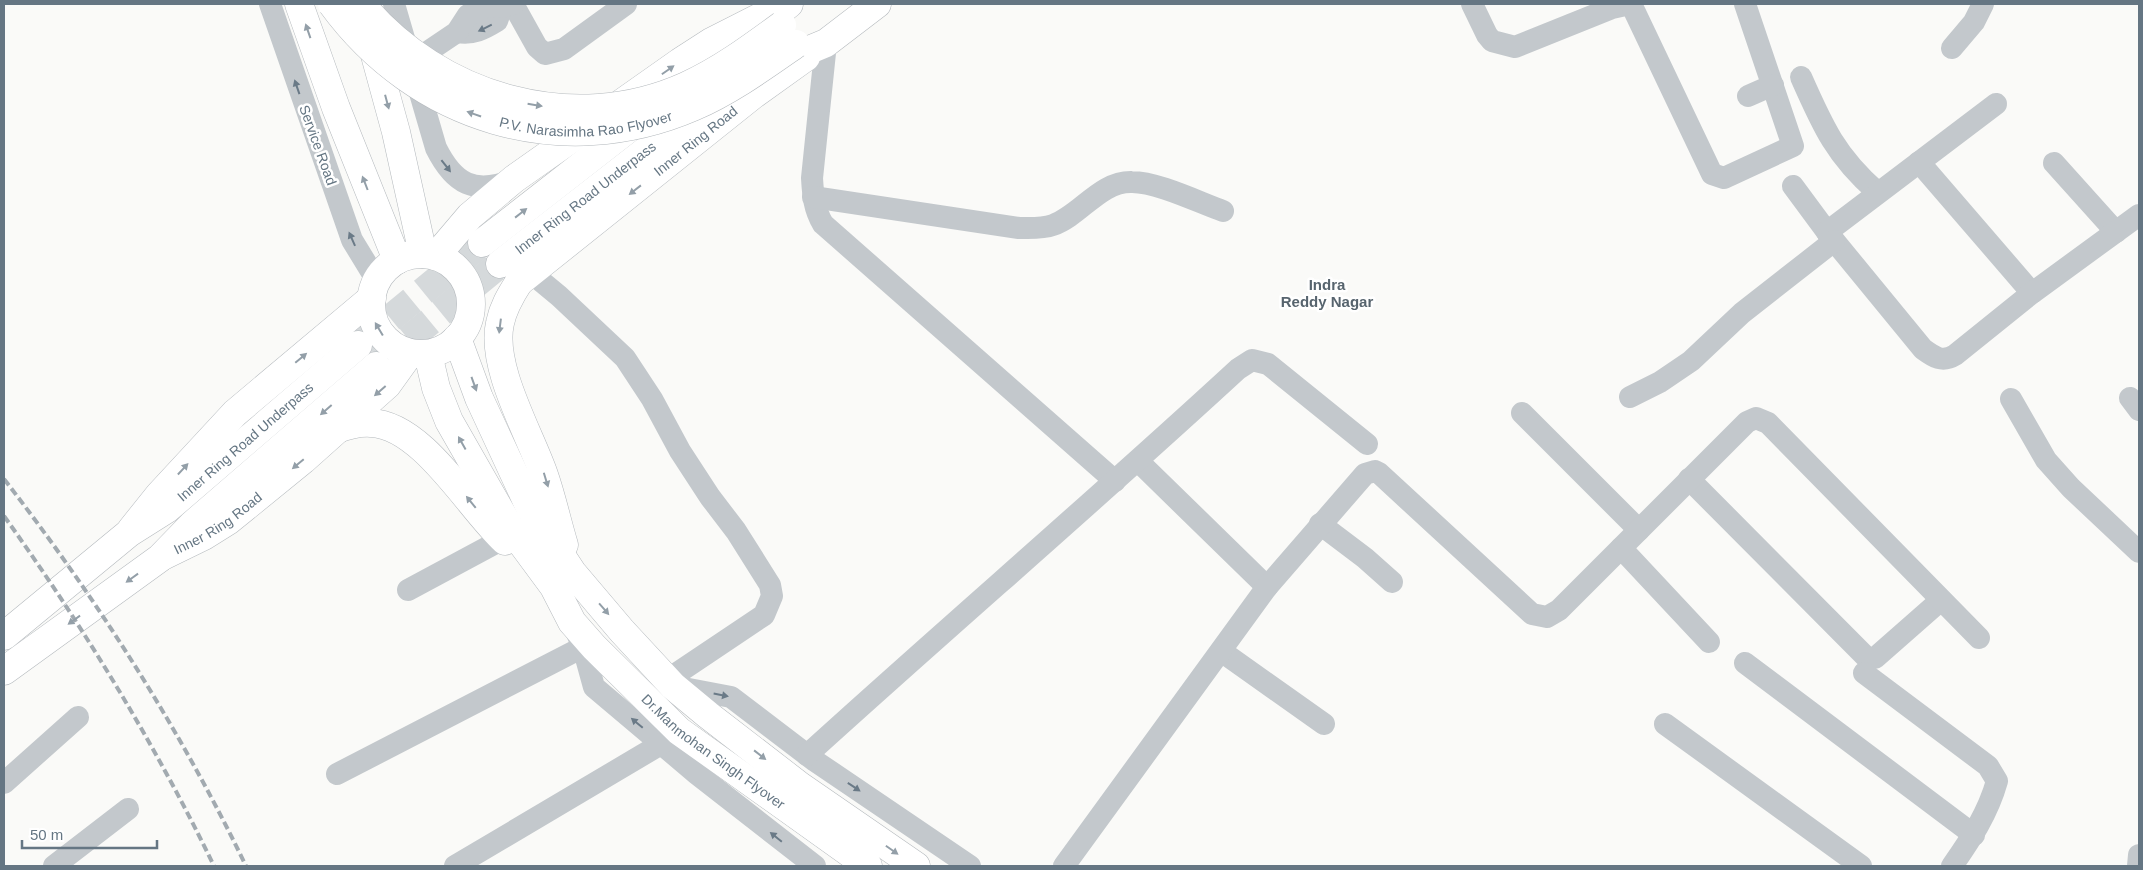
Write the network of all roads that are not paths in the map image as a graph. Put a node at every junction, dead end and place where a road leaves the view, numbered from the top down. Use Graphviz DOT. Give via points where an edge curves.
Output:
graph roads {
  1 [pos="270,4"];
  2 [pos="299,4"];
  3 [pos="332,4"];
  4 [pos="361,4"];
  5 [pos="394,4"];
  6 [pos="626,4"];
  7 [pos="788,4"];
  8 [pos="809,4"];
  9 [pos="848,4"];
  10 [pos="877,4"];
  11 [pos="1472,4"];
  12 [pos="1631,4"];
  13 [pos="1745,4"];
  14 [pos="1983,4"];
  15 [pos="509,5"];
  16 [pos="826,43"];
  17 [pos="1952,48"];
  18 [pos="411,62"];
  19 [pos="1801,77"];
  20 [pos="1772,85"];
  21 [pos="1748,96"];
  22 [pos="1996,104"];
  23 [pos="1919,162"];
  24 [pos="2054,163"];
  25 [pos="514,179"];
  26 [pos="1793,186"];
  27 [pos="1877,192"];
  28 [pos="813,197"];
  29 [pos="1223,211"];
  30 [pos="2139,215"];
  31 [pos="2116,232"];
  32 [pos="1830,236"];
  33 [pos="482,243"];
  34 [pos="419,257"];
  35 [pos="516,273"];
  36 [pos="375,290"];
  37 [pos="2032,293"];
  38 [pos="457,338"];
  39 [pos="358,345"];
  40 [pos="419,353"];
  41 [pos="376,366"];
  42 [pos="1630,398"];
  43 [pos="2010,399"];
  44 [pos="1522,413"];
  45 [pos="334,430"];
  46 [pos="1367,444"];
  47 [pos="1138,461"];
  48 [pos="1689,479"];
  49 [pos="1115,481"];
  50 [pos="1320,524"];
  51 [pos="1639,530"];
  52 [pos="129,533"];
  53 [pos="503,539"];
  54 [pos="1620,548"];
  55 [pos="2139,552"];
  56 [pos="160,558"];
  57 [pos="563,579"];
  58 [pos="1392,582"];
  59 [pos="1267,587"];
  60 [pos="408,590"];
  61 [pos="1941,600"];
  62 [pos="572,622"];
  63 [pos="4,636"];
  64 [pos="1979,638"];
  65 [pos="1709,642"];
  66 [pos="583,647"];
  67 [pos="1221,651"];
  68 [pos="1745,663"];
  69 [pos="4,671"];
  70 [pos="1864,674"];
  71 [pos="670,683"];
  72 [pos="78,717"];
  73 [pos="1324,724"];
  74 [pos="1665,724"];
  75 [pos="661,744"];
  76 [pos="807,755"];
  77 [pos="338,774"];
  78 [pos="6,775"];
  79 [pos="128,809"];
  80 [pos="1974,835"];
  81 [pos="2139,855"];
  82 [pos="54,866"];
  83 [pos="455,866"];
  84 [pos="815,866"];
  85 [pos="868,866"];
  86 [pos="916,866"];
  87 [pos="970,866"];
  88 [pos="1064,866"];
  89 [pos="1861,866"];
  90 [pos="1952,866"];
  91 [pos="2138,866"];
  36 -- 1 [label="street, Service Road, one-way" via="352,240"];
  34 -- 2 [label="main road, one-way" via="340,117"];
  9 -- 3 [label="main road, P.V. Narasimha Rao Flyover, one-way, bridge" via="732,88 693,107 626,128 575,132 502,122 469,112 427,92 374,52"];
  4 -- 8 [label="main road, P.V. Narasimha Rao Flyover, one-way, bridge" via="404,47 458,82 514,101 552,108 624,104 647,100 686,86 738,57"];
  4 -- 34 [label="main road, one-way" via="396,132"];
  5 -- 18 [label="street"];
  6 -- 15 [label="street" via="564,49 545,54"];
  25 -- 7 [label="main road, one-way" via="710,42"];
  33 -- 7 [label="main road, Inner Ring Road Underpass, one-way"];
  10 -- 16 [label="main road"];
  11 -- 12 [label="street" via="1492,42 1515,47 1612,8"];
  12 -- 20 [label="street" via="1712,174 1724,178 1793,146"];
  13 -- 20 [label="street"];
  14 -- 17 [label="street" via="1974,22"];
  15 -- 18 [label="street" via="497,21 474,33 457,32"];
  16 -- 28 [label="street" via="812,178"];
  16 -- 35 [label="main road, Inner Ring Road Underpass, one-way" via="739,80"];
  18 -- 25 [label="street, one-way" via="436,148 445,166 458,179 475,186 494,187"];
  19 -- 27 [label="street" via="1832,143 1857,174"];
  20 -- 21 [label="street"];
  22 -- 23 [label="street"];
  23 -- 27 [label="street"];
  23 -- 37 [label="street"];
  24 -- 31 [label="street"];
  25 -- 34 [label="main road"];
  26 -- 32 [label="street"];
  27 -- 32 [label="street"];
  28 -- 29 [label="street" via="1019,228 1039,228 1054,225 1112,185 1131,182 1146,184"];
  28 -- 49 [label="street" via="823,224"];
  30 -- 31 [label="street"];
  31 -- 37 [label="street"];
  32 -- 37 [label="street" via="1935,358 1943,360 1955,355"];
  32 -- 42 [label="street" via="1691,362"];
  34 -- 36 [label="main road" via="390,264"];
  34 -- 38 [label="main road" via="451,263 470,291 471,310 467,324"];
  35 -- 57 [label="main road, one-way" via="499,325 499,351 506,381 545,476"];
  35 -- 71 [label="street" via="560,296 625,358 680,451 770,585 772,596 764,615"];
  40 -- 36 [label="main road, one-way" via="395,346 383,336 371,307"];
  52 -- 36 [label="main road, one-way" via="159,495 236,413"];
  38 -- 40 [label="main road" via="444,348"];
  38 -- 57 [label="main road, one-way" via="479,398"];
  39 -- 52 [label="main road, Inner Ring Road Underpass" via="167,510"];
  40 -- 45 [label="main road, Inner Ring Road, one-way"];
  57 -- 40 [label="main road, one-way" via="509,526 449,421"];
  41 -- 56 [label="main road, Inner Ring Road Underpass, one-way" via="193,524"];
  43 -- 55 [label="street" via="2046,460"];
  44 -- 51 [label="street"];
  53 -- 45 [label="main road, one-way" via="414,440 396,429 372,423"];
  45 -- 56 [label="main road, Inner Ring Road, one-way" via="303,460 228,521"];
  46 -- 47 [label="street" via="1268,364 1252,360 1238,369"];
  47 -- 49 [label="street"];
  47 -- 59 [label="street"];
  48 -- 51 [label="street"];
  48 -- 61 [label="street" via="1867,658 1875,658"];
  48 -- 61 [label="street" via="1747,422 1762,419"];
  49 -- 76 [label="street"];
  50 -- 54 [label="street" via="1365,474 1375,471 1526,608 1547,617 1560,610"];
  50 -- 58 [label="street"];
  50 -- 59 [label="street"];
  51 -- 54 [label="street"];
  52 -- 63 [label="main road"];
  53 -- 57 [label="main road"];
  53 -- 60 [label="street"];
  54 -- 65 [label="street"];
  56 -- 69 [label="main road, Inner Ring Road, one-way"];
  57 -- 62 [label="main road, Dr.Manmohan Singh Flyover"];
  57 -- 71 [label="main road, Dr.Manmohan Singh Flyover, one-way"];
  59 -- 67 [label="street"];
  61 -- 64 [label="street"];
  62 -- 66 [label="street"];
  62 -- 85 [label="main road, Dr.Manmohan Singh Flyover" via="678,731"];
  75 -- 66 [label="street, one-way" via="594,687"];
  66 -- 77 [label="street"];
  67 -- 73 [label="street"];
  67 -- 88 [label="street"];
  68 -- 80 [label="street"];
  70 -- 80 [label="street" via="1988,766 1997,781 1991,802"];
  71 -- 76 [label="street, one-way" via="731,697"];
  71 -- 86 [label="main road, Dr.Manmohan Singh Flyover, one-way" via="800,786"];
  72 -- 78 [label="street"];
  74 -- 89 [label="street"];
  75 -- 83 [label="street"];
  84 -- 75 [label="street, one-way"];
  76 -- 87 [label="street, one-way"];
  79 -- 82 [label="street"];
  80 -- 90 [label="street"];
  81 -- 91 [label="street"];
}
